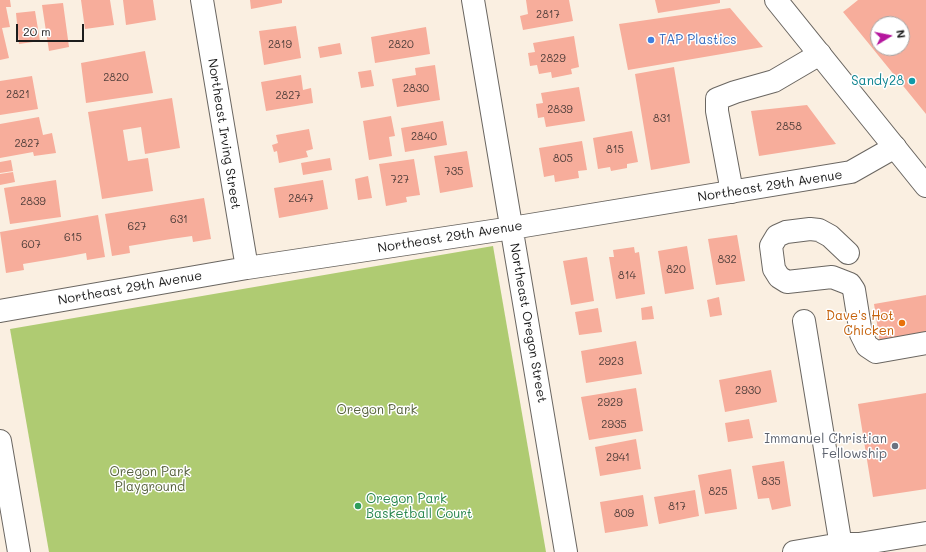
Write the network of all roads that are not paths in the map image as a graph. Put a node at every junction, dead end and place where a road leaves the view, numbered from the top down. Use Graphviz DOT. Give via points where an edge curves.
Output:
graph roads {
  1 [pos="202,0"];
  2 [pos="474,0"];
  3 [pos="776,0"];
  4 [pos="820,54"];
  5 [pos="895,147"];
  6 [pos="926,186"];
  7 [pos="732,192"];
  8 [pos="512,228"];
  9 [pos="848,253"];
  10 [pos="247,268"];
  11 [pos="0,311"];
  12 [pos="804,321"];
  13 [pos="926,343"];
  14 [pos="0,441"];
  15 [pos="926,533"];
  16 [pos="842,548"];
  17 [pos="19,552"];
  18 [pos="566,552"];
  19 [pos="794,552"];
  1 -- 10 [label="street, Northeast Irving Street"];
  2 -- 8 [label="street, Northeast Oregon Street"];
  3 -- 4 [label="street"];
  4 -- 5 [label="street"];
  4 -- 7 [label="street" via="774,80 717,99"];
  5 -- 6 [label="street"];
  5 -- 7 [label="street, Northeast 29th Avenue" via="851,172"];
  7 -- 8 [label="street, Northeast 29th Avenue"];
  8 -- 10 [label="street, Northeast 29th Avenue"];
  8 -- 18 [label="street, Northeast Oregon Street"];
  9 -- 13 [label="street" via="830,236 819,230 810,229 786,232 777,236 771,246 774,268 779,277 787,282 832,277 850,284 854,290 861,334 867,346 876,352"];
  10 -- 11 [label="street, Northeast 29th Avenue"];
  12 -- 16 [label="street"];
  14 -- 17 [label="street"];
  15 -- 16 [label="street"];
  16 -- 19 [label="street"];
}
